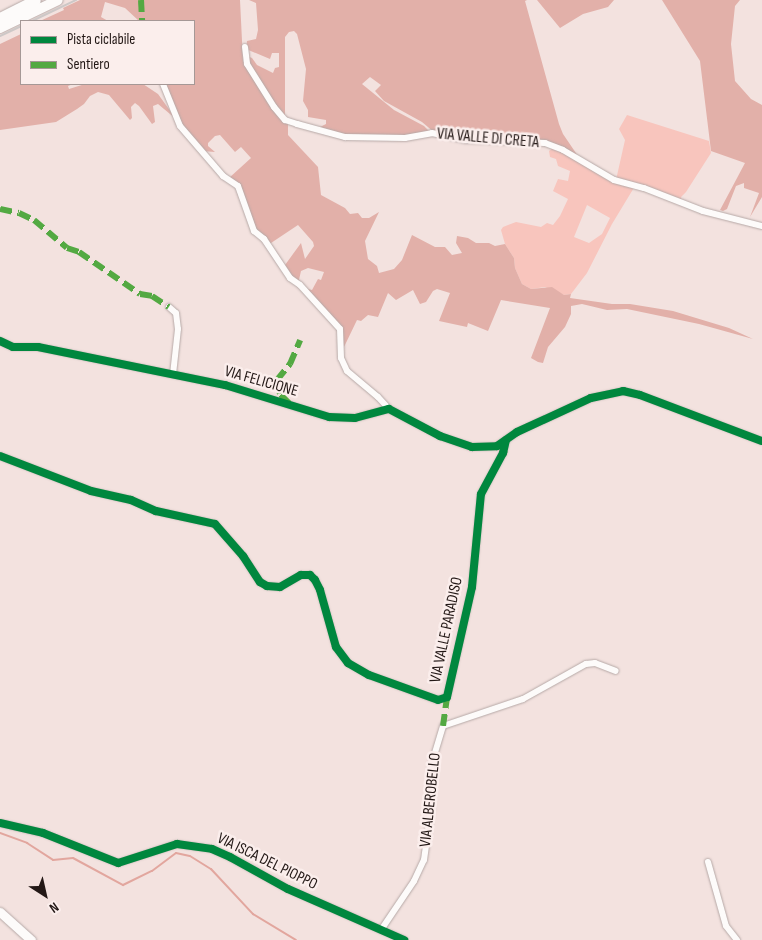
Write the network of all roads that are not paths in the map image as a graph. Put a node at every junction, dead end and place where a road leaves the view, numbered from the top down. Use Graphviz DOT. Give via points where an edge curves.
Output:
graph roads {
  1 [pos="19,0"];
  2 [pos="35,0"];
  3 [pos="58,0"];
  4 [pos="0,10"];
  5 [pos="0,18"];
  6 [pos="0,28"];
  7 [pos="245,47"];
  8 [pos="163,85"];
  9 [pos="762,226"];
  10 [pos="169,307"];
  11 [pos="0,341"];
  12 [pos="173,374"];
  13 [pos="389,410"];
  14 [pos="506,440"];
  15 [pos="762,441"];
  16 [pos="0,456"];
  17 [pos="616,671"];
  18 [pos="0,824"];
  19 [pos="708,862"];
  20 [pos="0,912"];
  21 [pos="381,930"];
  22 [pos="31,940"];
  23 [pos="404,940"];
  24 [pos="737,940"];
  1 -- 4 [label="highway"];
  2 -- 5 [label="highway"];
  3 -- 6 [label="main road"];
  7 -- 9 [label="street, VIA VALLE DI CRETA" via="247,64 285,120 345,137 405,138 432,133 466,140 545,143 614,180 703,211"];
  8 -- 13 [label="street" via="180,126 223,176 238,186 254,231 264,239 290,278 340,329 341,358 347,371"];
  10 -- 12 [label="street" via="176,313 178,329"];
  11 -- 12 [label="street, VIA FELICIONE" via="13,347 38,347"];
  12 -- 13 [label="street, VIA FELICIONE" via="225,385 329,417 355,418"];
  13 -- 14 [label="street" via="440,436 472,447 497,446"];
  14 -- 15 [label="street" via="591,398 623,391"];
  14 -- 16 [label="street, VIA VALLE PARADISO" via="503,453 482,494 472,587 447,697 438,700 369,675 348,663 336,647 318,584 310,575 301,575 280,587 267,586 260,582 243,556 215,524 156,511 131,500 91,491"];
  17 -- 21 [label="street, VIA ALBEROBELLO" via="596,663 586,664 522,699 442,726 432,766 431,810 424,860"];
  18 -- 21 [label="street, VIA ISCA DEL PIOPPO" via="43,833 118,863 176,844 212,849 288,889"];
  19 -- 24 [label="street" via="726,926"];
  20 -- 22 [label="street"];
  21 -- 23 [label="street, VIA ISCA DEL PIOPPO"];
}
